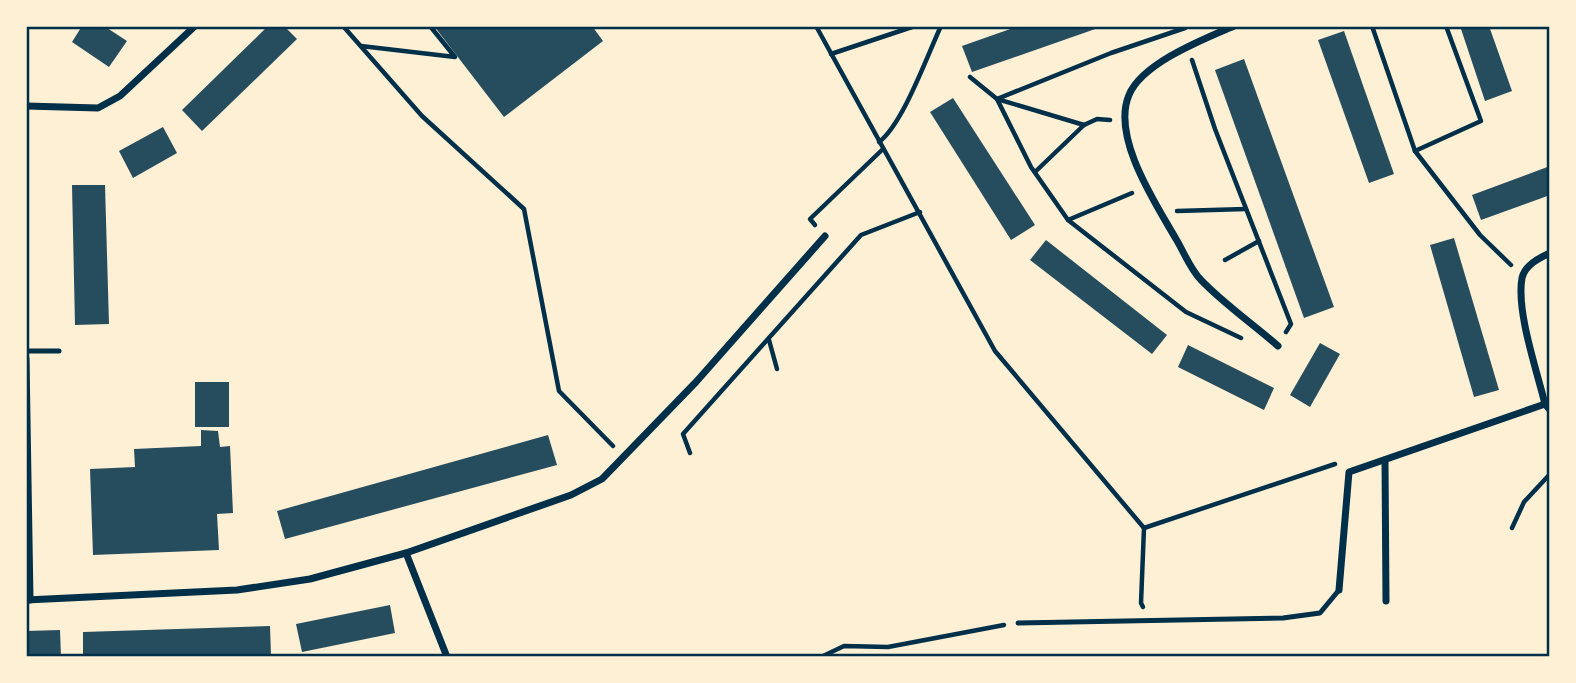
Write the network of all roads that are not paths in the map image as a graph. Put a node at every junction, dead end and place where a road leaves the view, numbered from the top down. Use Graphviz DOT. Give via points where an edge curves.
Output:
graph roads {
  1 [pos="195,26"];
  2 [pos="1234,26"];
  3 [pos="26,106"];
  4 [pos="825,236"];
  5 [pos="1550,253"];
  6 [pos="1278,346"];
  7 [pos="26,351"];
  8 [pos="59,351"];
  9 [pos="26,359"];
  10 [pos="1547,407"];
  11 [pos="27,451"];
  12 [pos="1385,460"];
  13 [pos="406,553"];
  14 [pos="1339,590"];
  15 [pos="28,600"];
  16 [pos="1386,601"];
  17 [pos="1018,623"];
  18 [pos="447,657"];
  1 -- 3 [label="street" via="120,96 98,108"];
  2 -- 6 [label="street" via="1187,46 1145,75 1129,95 1125,122 1146,187 1199,278"];
  4 -- 13 [label="street" via="602,479 570,495"];
  5 -- 10 [label="street" via="1535,259 1522,277 1523,309"];
  7 -- 8 [label="lane"];
  9 -- 11 [label="street"];
  10 -- 12 [label="street"];
  11 -- 15 [label="street"];
  12 -- 14 [label="street" via="1349,472"];
  12 -- 16 [label="street"];
  13 -- 15 [label="street" via="310,579 237,590"];
  13 -- 18 [label="street"];
  14 -- 17 [label="lane" via="1320,613 1257,620"];
}
